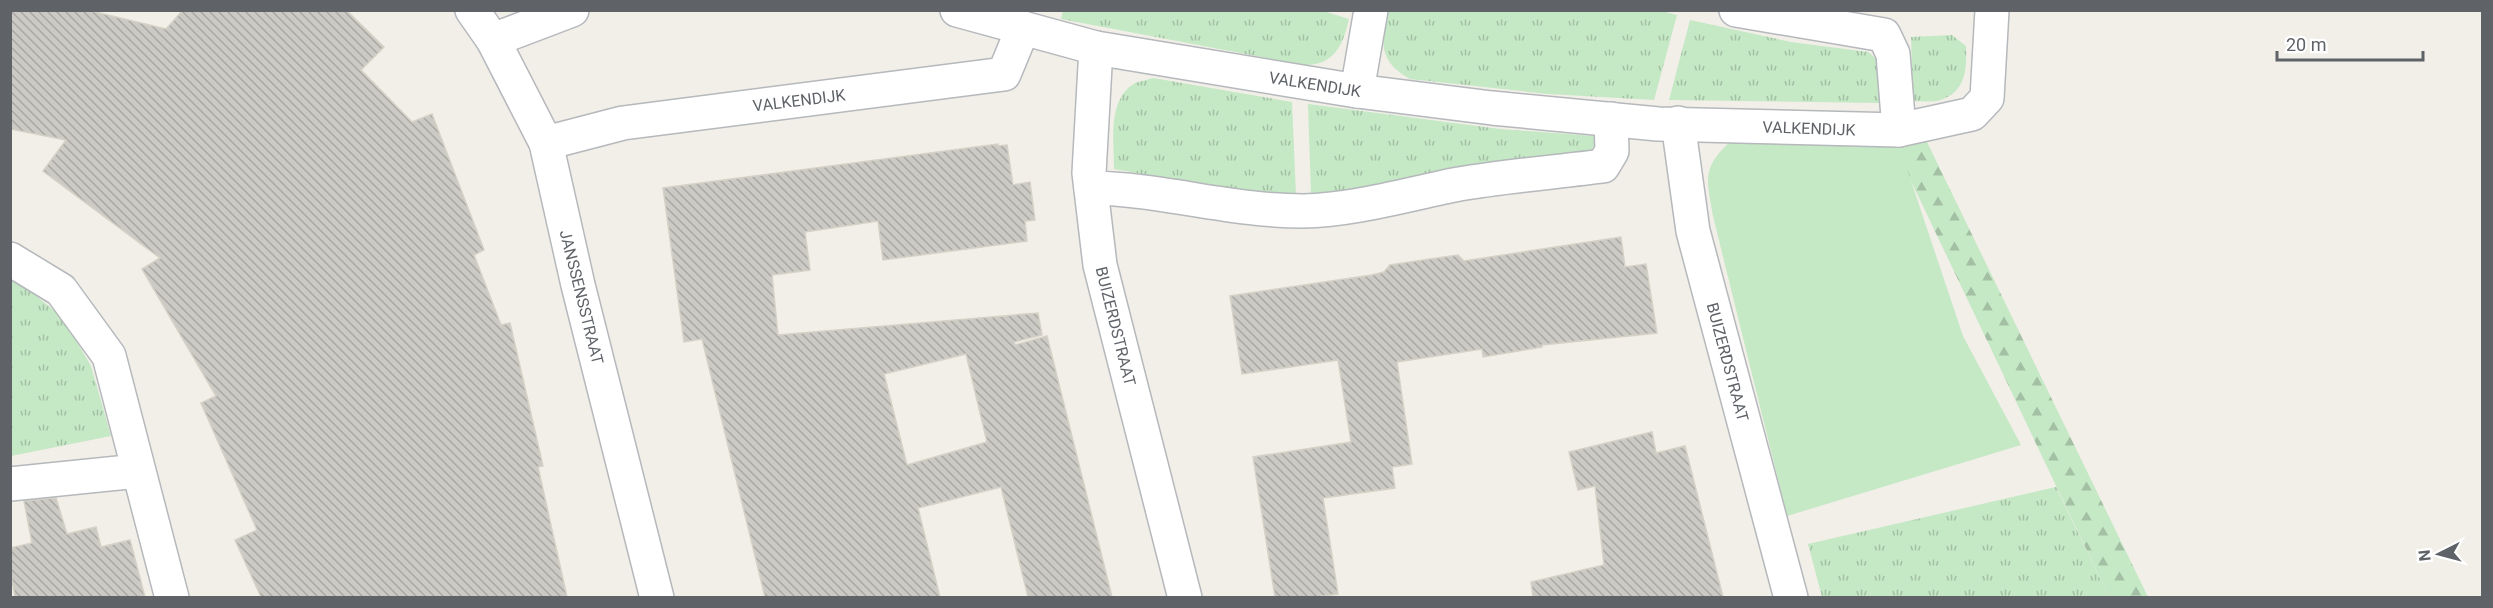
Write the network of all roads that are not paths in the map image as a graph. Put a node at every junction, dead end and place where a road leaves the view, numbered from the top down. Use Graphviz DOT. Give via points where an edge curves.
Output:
graph roads {
  1 [pos="472,10"];
  2 [pos="572,10"];
  3 [pos="957,10"];
  4 [pos="1371,10"];
  5 [pos="1736,10"];
  6 [pos="1992,10"];
  7 [pos="1023,28"];
  8 [pos="493,40"];
  9 [pos="1096,48"];
  10 [pos="1357,91"];
  11 [pos="1611,119"];
  12 [pos="1678,123"];
  13 [pos="1902,130"];
  14 [pos="546,143"];
  15 [pos="1091,188"];
  16 [pos="10,259"];
  17 [pos="138,471"];
  18 [pos="10,484"];
  19 [pos="172,597"];
  20 [pos="657,597"];
  21 [pos="1185,597"];
  22 [pos="1791,597"];
  1 -- 8 [label="street, JANSSENSSTRAAT"];
  2 -- 8 [label="street"];
  3 -- 7 [label="street, VALKENDIJK"];
  4 -- 10 [label="street"];
  5 -- 13 [label="street" via="1884,35 1893,54"];
  6 -- 13 [label="street, VALKENDIJK" via="1987,98 1972,114"];
  7 -- 9 [label="street, VALKENDIJK"];
  7 -- 14 [label="street, VALKENDIJK" via="1004,74 623,123"];
  8 -- 14 [label="street, JANSSENSSTRAAT"];
  9 -- 10 [label="street, VALKENDIJK"];
  9 -- 15 [label="street, BUIZERDSTRAAT"];
  10 -- 11 [label="street, VALKENDIJK"];
  11 -- 12 [label="street, VALKENDIJK"];
  11 -- 15 [label="street" via="1611,151 1603,166 1462,184 1352,206 1304,211 1269,209"];
  12 -- 13 [label="street, VALKENDIJK"];
  12 -- 22 [label="street, BUIZERDSTRAAT" via="1693,231"];
  14 -- 20 [label="street, JANSSENSSTRAAT"];
  15 -- 21 [label="street, BUIZERDSTRAAT" via="1100,265"];
  16 -- 17 [label="street" via="61,290 109,356"];
  17 -- 18 [label="street"];
  17 -- 19 [label="street"];
}
